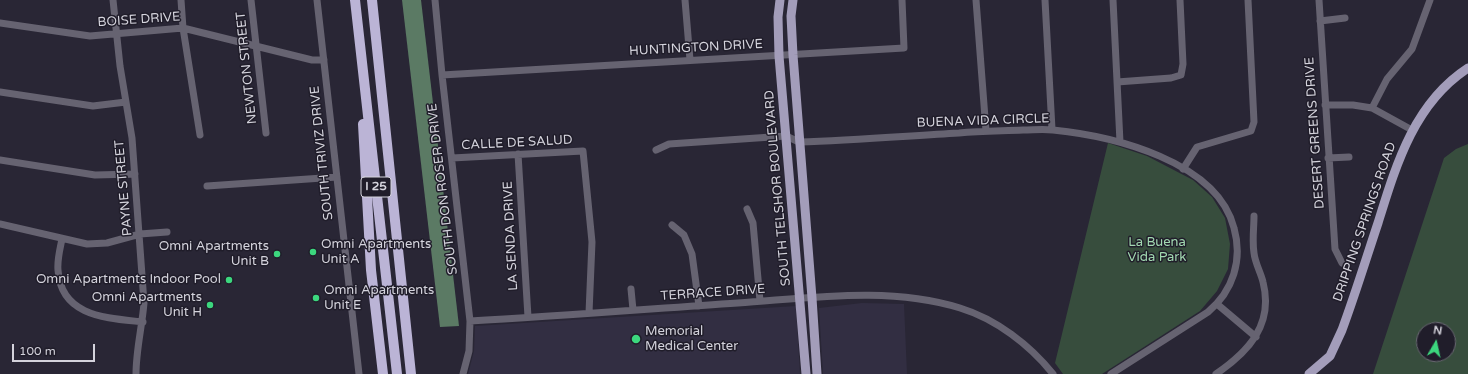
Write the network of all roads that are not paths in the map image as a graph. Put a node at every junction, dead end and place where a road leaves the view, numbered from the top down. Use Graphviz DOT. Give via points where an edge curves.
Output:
graph roads {
  1 [pos="114,0"];
  2 [pos="181,0"];
  3 [pos="251,0"];
  4 [pos="317,0"];
  5 [pos="355,0"];
  6 [pos="372,0"];
  7 [pos="435,0"];
  8 [pos="685,0"];
  9 [pos="780,0"];
  10 [pos="793,0"];
  11 [pos="902,0"];
  12 [pos="976,0"];
  13 [pos="1045,0"];
  14 [pos="1112,0"];
  15 [pos="1180,0"];
  16 [pos="1248,0"];
  17 [pos="1319,0"];
  18 [pos="1430,0"];
  19 [pos="1345,18"];
  20 [pos="1320,20"];
  21 [pos="0,23"];
  22 [pos="358,24"];
  23 [pos="183,28"];
  24 [pos="117,33"];
  25 [pos="257,45"];
  26 [pos="793,55"];
  27 [pos="779,56"];
  28 [pos="324,60"];
  29 [pos="690,60"];
  30 [pos="1468,68"];
  31 [pos="442,75"];
  32 [pos="1117,82"];
  33 [pos="0,92"];
  34 [pos="126,102"];
  35 [pos="1325,105"];
  36 [pos="1372,108"];
  37 [pos="1052,130"];
  38 [pos="1412,130"];
  39 [pos="986,131"];
  40 [pos="266,133"];
  41 [pos="200,135"];
  42 [pos="786,136"];
  43 [pos="800,142"];
  44 [pos="1120,142"];
  45 [pos="656,150"];
  46 [pos="518,154"];
  47 [pos="1349,157"];
  48 [pos="452,158"];
  49 [pos="1328,158"];
  50 [pos="0,160"];
  51 [pos="1183,169"];
  52 [pos="135,174"];
  53 [pos="337,178"];
  54 [pos="207,186"];
  55 [pos="747,209"];
  56 [pos="1254,216"];
  57 [pos="0,224"];
  58 [pos="672,225"];
  59 [pos="167,232"];
  60 [pos="140,234"];
  61 [pos="62,240"];
  62 [pos="1342,263"];
  63 [pos="631,288"];
  64 [pos="812,298"];
  65 [pos="801,299"];
  66 [pos="760,302"];
  67 [pos="1217,304"];
  68 [pos="699,306"];
  69 [pos="633,310"];
  70 [pos="589,313"];
  71 [pos="528,318"];
  72 [pos="470,321"];
  73 [pos="142,322"];
  74 [pos="1256,337"];
  75 [pos="136,374"];
  76 [pos="359,374"];
  77 [pos="383,374"];
  78 [pos="397,374"];
  79 [pos="411,374"];
  80 [pos="463,374"];
  81 [pos="806,374"];
  82 [pos="817,374"];
  83 [pos="1053,374"];
  84 [pos="1111,374"];
  85 [pos="1216,374"];
  86 [pos="1309,374"];
  1 -- 24 [label="street, PAYNE STREET"];
  2 -- 23 [label="street"];
  3 -- 25 [label="street, NEWTON STREET"];
  4 -- 28 [label="street, SOUTH TRIVIZ DRIVE"];
  5 -- 22 [label="highway, I 25"];
  6 -- 79 [label="highway, I 25"];
  7 -- 31 [label="street, SOUTH DON ROSER DRIVE"];
  8 -- 29 [label="street"];
  9 -- 27 [label="main road, SOUTH TELSHOR BOULEVARD"];
  10 -- 26 [label="main road, SOUTH TELSHOR BOULEVARD"];
  11 -- 26 [label="street, HUNTINGTON DRIVE" via="904,48"];
  12 -- 39 [label="street"];
  13 -- 37 [label="street"];
  14 -- 32 [label="street"];
  15 -- 32 [label="street" via="1183,64 1181,75"];
  16 -- 51 [label="street" via="1254,122 1251,131 1198,147"];
  17 -- 20 [label="street, DESERT GREENS DRIVE"];
  18 -- 36 [label="street" via="1412,48 1387,79"];
  19 -- 20 [label="street"];
  20 -- 35 [label="street, DESERT GREENS DRIVE"];
  21 -- 24 [label="street, BOISE DRIVE" via="90,36"];
  22 -- 77 [label="highway" via="371,270"];
  22 -- 78 [label="highway, I 25"];
  23 -- 24 [label="street, BOISE DRIVE"];
  23 -- 25 [label="street, BOISE DRIVE"];
  23 -- 41 [label="street"];
  24 -- 34 [label="street, PAYNE STREET"];
  25 -- 28 [label="street, BOISE DRIVE" via="312,60"];
  25 -- 40 [label="street, NEWTON STREET"];
  26 -- 27 [label="street, HUNTINGTON DRIVE"];
  26 -- 43 [label="main road, SOUTH TELSHOR BOULEVARD"];
  27 -- 29 [label="street, HUNTINGTON DRIVE"];
  27 -- 42 [label="main road, SOUTH TELSHOR BOULEVARD"];
  28 -- 53 [label="street, SOUTH TRIVIZ DRIVE"];
  29 -- 31 [label="street, HUNTINGTON DRIVE"];
  30 -- 38 [label="main road, DRIPPING SPRINGS ROAD" via="1435,98"];
  31 -- 48 [label="street, SOUTH DON ROSER DRIVE"];
  32 -- 44 [label="street"];
  33 -- 34 [label="street" via="93,106"];
  34 -- 52 [label="street, PAYNE STREET"];
  35 -- 36 [label="street"];
  35 -- 49 [label="street, DESERT GREENS DRIVE"];
  36 -- 38 [label="street"];
  37 -- 39 [label="street, BUENA VIDA CIRCLE"];
  37 -- 44 [label="street, BUENA VIDA CIRCLE"];
  38 -- 86 [label="main road, DRIPPING SPRINGS ROAD" via="1394,171 1351,306 1330,356"];
  39 -- 43 [label="street, BUENA VIDA CIRCLE"];
  42 -- 43 [label="street"];
  42 -- 45 [label="street" via="669,144"];
  42 -- 65 [label="main road, SOUTH TELSHOR BOULEVARD"];
  43 -- 64 [label="main road, SOUTH TELSHOR BOULEVARD"];
  44 -- 51 [label="street, BUENA VIDA CIRCLE"];
  46 -- 48 [label="street, CALLE DE SALUD"];
  46 -- 70 [label="street, CALLE DE SALUD" via="583,151 592,242"];
  46 -- 71 [label="street, LA SENDA DRIVE"];
  47 -- 49 [label="street"];
  48 -- 72 [label="street, SOUTH DON ROSER DRIVE"];
  49 -- 62 [label="street, DESERT GREENS DRIVE" via="1335,250"];
  50 -- 52 [label="street" via="95,175"];
  51 -- 67 [label="street, BUENA VIDA CIRCLE" via="1203,181 1218,195 1236,235 1236,263 1232,283"];
  52 -- 60 [label="street, PAYNE STREET"];
  53 -- 54 [label="street"];
  53 -- 76 [label="street, SOUTH TRIVIZ DRIVE"];
  55 -- 66 [label="street" via="753,223"];
  56 -- 74 [label="street" via="1254,253 1266,300 1262,323"];
  57 -- 61 [label="street"];
  58 -- 68 [label="street" via="684,235 692,254"];
  59 -- 60 [label="street"];
  60 -- 61 [label="street" via="95,244 78,244"];
  60 -- 73 [label="street, PAYNE STREET" via="144,303"];
  61 -- 73 [label="street" via="59,280 70,300 90,314"];
  63 -- 69 [label="street"];
  64 -- 65 [label="street, TERRACE DRIVE"];
  64 -- 82 [label="main road, SOUTH TELSHOR BOULEVARD"];
  64 -- 83 [label="street, TERRACE DRIVE" via="898,296 960,308 1001,327 1042,361"];
  65 -- 66 [label="street, TERRACE DRIVE"];
  65 -- 81 [label="main road, SOUTH TELSHOR BOULEVARD"];
  66 -- 68 [label="street, TERRACE DRIVE"];
  67 -- 74 [label="street"];
  67 -- 84 [label="street, BUENA VIDA CIRCLE"];
  68 -- 69 [label="street, TERRACE DRIVE"];
  69 -- 70 [label="street, TERRACE DRIVE"];
  70 -- 71 [label="street, TERRACE DRIVE"];
  71 -- 72 [label="street, TERRACE DRIVE"];
  72 -- 80 [label="street, SOUTH DON ROSER DRIVE" via="469,351"];
  73 -- 75 [label="street, PAYNE STREET" via="137,345"];
  74 -- 85 [label="street" via="1236,360"];
}
